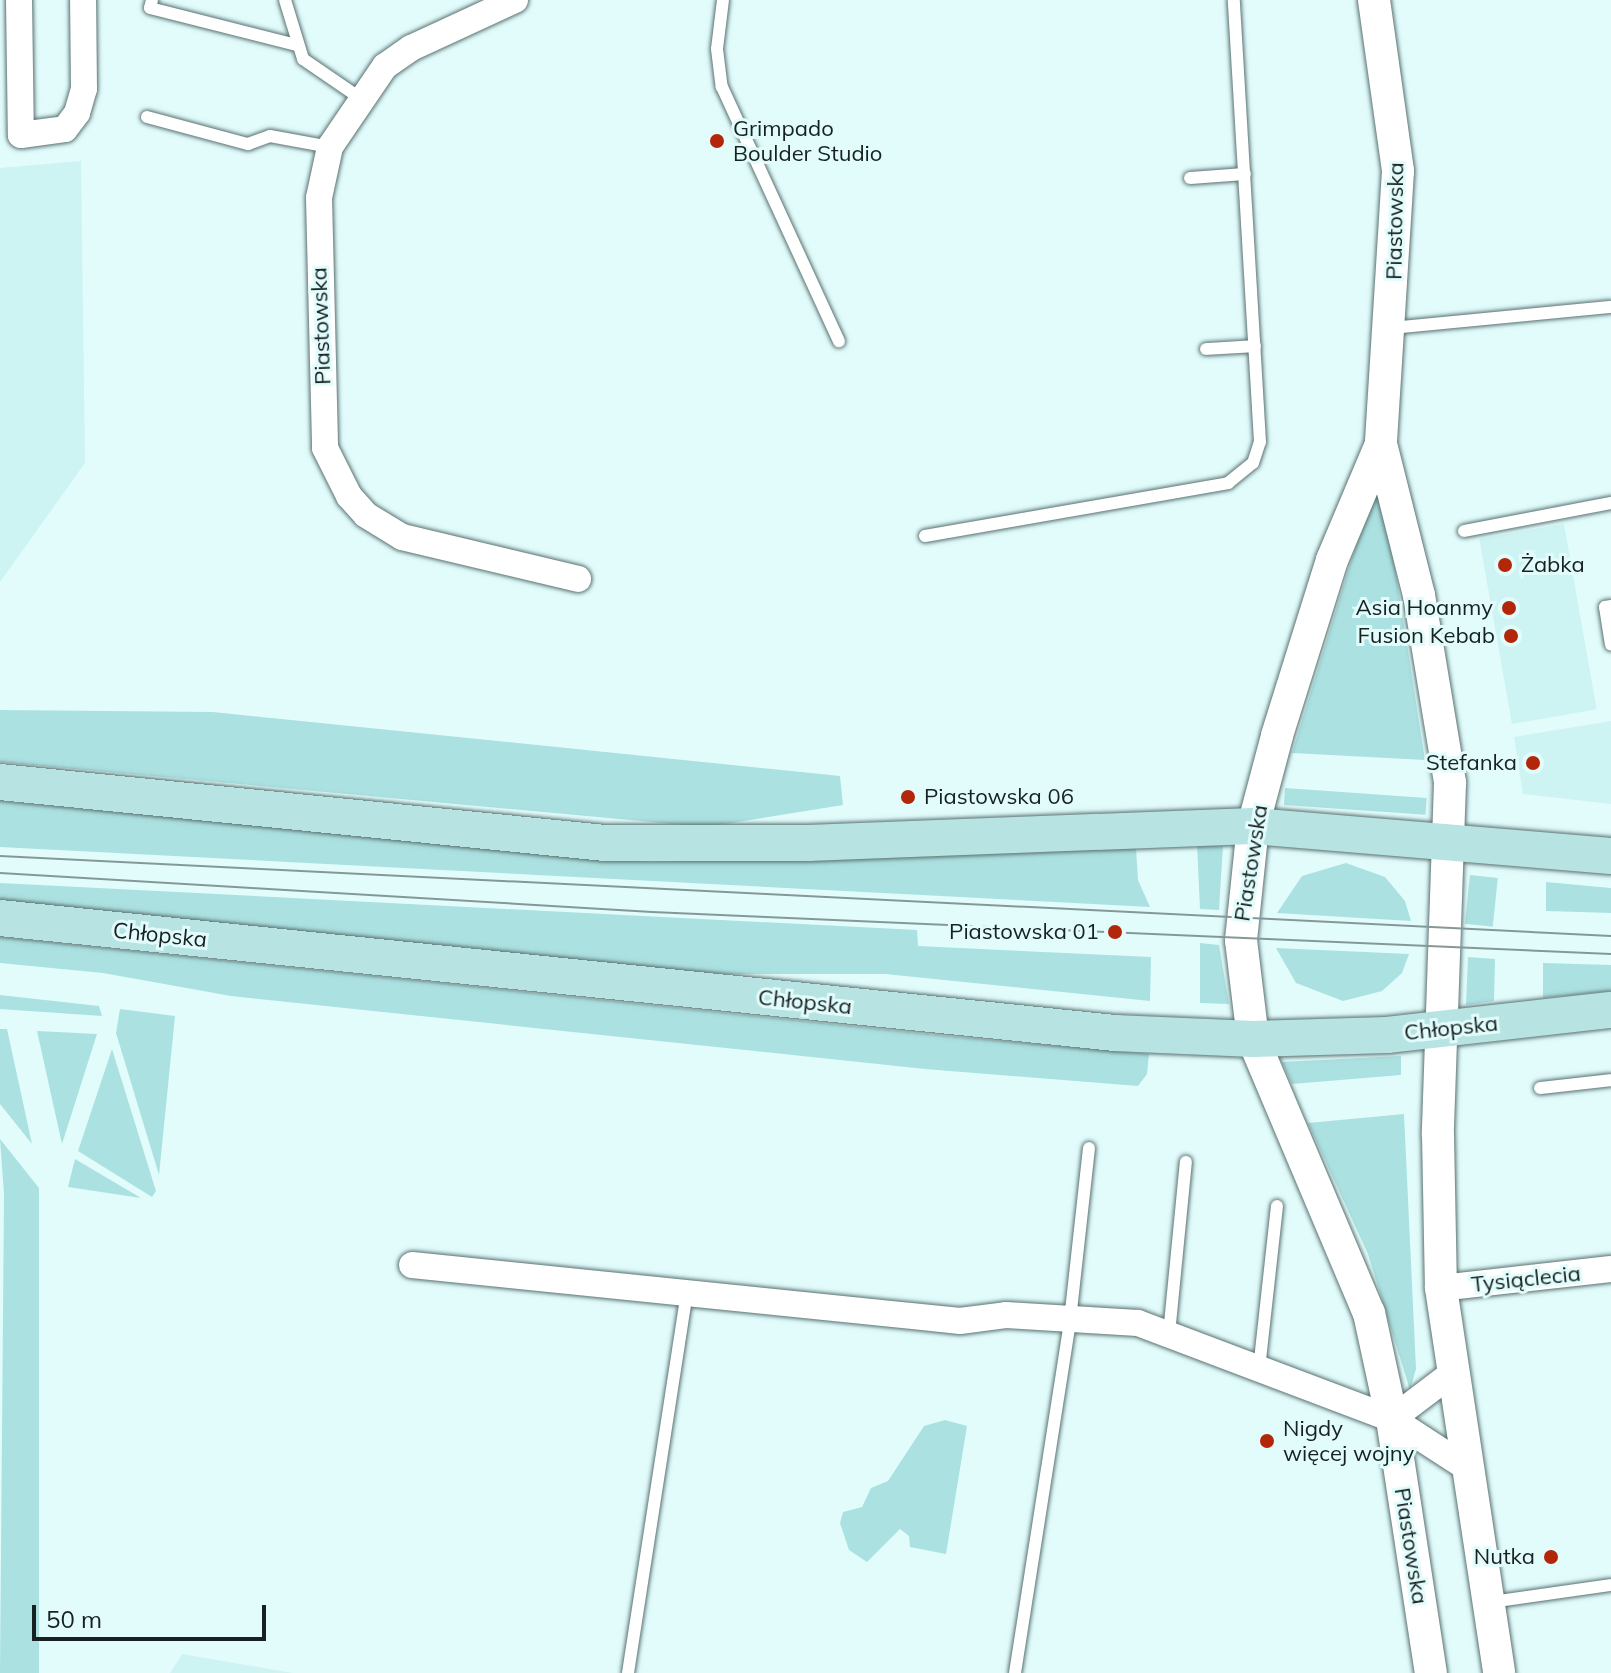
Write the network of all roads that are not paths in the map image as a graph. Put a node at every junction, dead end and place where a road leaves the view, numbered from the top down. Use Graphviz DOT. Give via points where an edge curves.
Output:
graph roads {
  1 [pos="19,0"];
  2 [pos="83,0"];
  3 [pos="152,0"];
  4 [pos="515,0"];
  5 [pos="723,0"];
  6 [pos="1234,0"];
  7 [pos="1374,0"];
  8 [pos="282,1"];
  9 [pos="296,45"];
  10 [pos="360,98"];
  11 [pos="147,117"];
  12 [pos="330,147"];
  13 [pos="1245,174"];
  14 [pos="1190,178"];
  15 [pos="1611,307"];
  16 [pos="1392,328"];
  17 [pos="839,341"];
  18 [pos="1255,346"];
  19 [pos="1206,349"];
  20 [pos="1381,444"];
  21 [pos="1611,503"];
  22 [pos="1464,531"];
  23 [pos="925,536"];
  24 [pos="578,579"];
  25 [pos="1611,606"];
  26 [pos="1611,645"];
  27 [pos="0,782"];
  28 [pos="1253,826"];
  29 [pos="1449,840"];
  30 [pos="1611,856"];
  31 [pos="0,918"];
  32 [pos="1611,1010"];
  33 [pos="1442,1030"];
  34 [pos="1253,1039"];
  35 [pos="1611,1080"];
  36 [pos="1540,1088"];
  37 [pos="1089,1148"];
  38 [pos="1186,1162"];
  39 [pos="1277,1206"];
  40 [pos="412,1265"];
  41 [pos="1611,1269"];
  42 [pos="1441,1288"];
  43 [pos="687,1294"];
  44 [pos="1070,1320"];
  45 [pos="1169,1334"];
  46 [pos="1259,1369"];
  47 [pos="1450,1375"];
  48 [pos="1392,1419"];
  49 [pos="1464,1466"];
  50 [pos="1611,1585"];
  51 [pos="1487,1603"];
  52 [pos="628,1673"];
  53 [pos="1015,1673"];
  54 [pos="1431,1673"];
  55 [pos="1499,1673"];
  1 -- 2 [label="street" via="21,135 65,129 77,113 84,89"];
  3 -- 9 [label="lane" via="150,8"];
  4 -- 10 [label="street, Piastowska" via="411,48 385,66"];
  5 -- 17 [label="lane" via="717,49 722,87"];
  6 -- 13 [label="lane"];
  7 -- 16 [label="street, Piastowska" via="1398,171"];
  8 -- 9 [label="lane"];
  9 -- 10 [label="lane" via="303,59"];
  10 -- 12 [label="street, Piastowska"];
  11 -- 12 [label="lane" via="248,144 270,136"];
  12 -- 24 [label="street, Piastowska" via="319,198 319,301 325,448 338,478 366,515 402,537"];
  13 -- 14 [label="lane"];
  13 -- 18 [label="lane"];
  15 -- 16 [label="lane"];
  16 -- 20 [label="street, Piastowska"];
  18 -- 19 [label="lane"];
  18 -- 23 [label="lane" via="1260,442 1244,475 1228,483"];
  20 -- 28 [label="street, Piastowska" via="1332,560"];
  20 -- 29 [label="street, Piastowska" via="1419,595 1450,783"];
  21 -- 22 [label="lane"];
  25 -- 26 [label="lane" via="1605,607"];
  27 -- 28 [label="main road" via="605,843 808,843"];
  28 -- 29 [label="main road"];
  28 -- 34 [label="street, Piastowska" via="1240,919"];
  29 -- 30 [label="main road"];
  29 -- 33 [label="street, Piastowska"];
  31 -- 34 [label="main road, Chłopska" via="895,1012 1115,1033"];
  32 -- 33 [label="main road, Chłopska"];
  33 -- 34 [label="main road, Chłopska"];
  33 -- 42 [label="street, Piastowska"];
  34 -- 48 [label="street, Piastowska" via="1369,1313"];
  35 -- 36 [label="lane"];
  37 -- 44 [label="lane"];
  38 -- 45 [label="lane"];
  39 -- 46 [label="lane"];
  40 -- 43 [label="street"];
  41 -- 42 [label="street, Tysiąclecia"];
  42 -- 47 [label="street, Piastowska"];
  43 -- 44 [label="street" via="960,1321 1006,1315"];
  43 -- 52 [label="lane"];
  44 -- 45 [label="street" via="1138,1323"];
  44 -- 53 [label="lane"];
  45 -- 46 [label="street"];
  46 -- 48 [label="street"];
  47 -- 48 [label="street"];
  47 -- 49 [label="street, Piastowska"];
  48 -- 49 [label="street"];
  48 -- 54 [label="street, Piastowska"];
  49 -- 51 [label="street, Piastowska"];
  50 -- 51 [label="lane"];
  51 -- 55 [label="street, Piastowska"];
}
